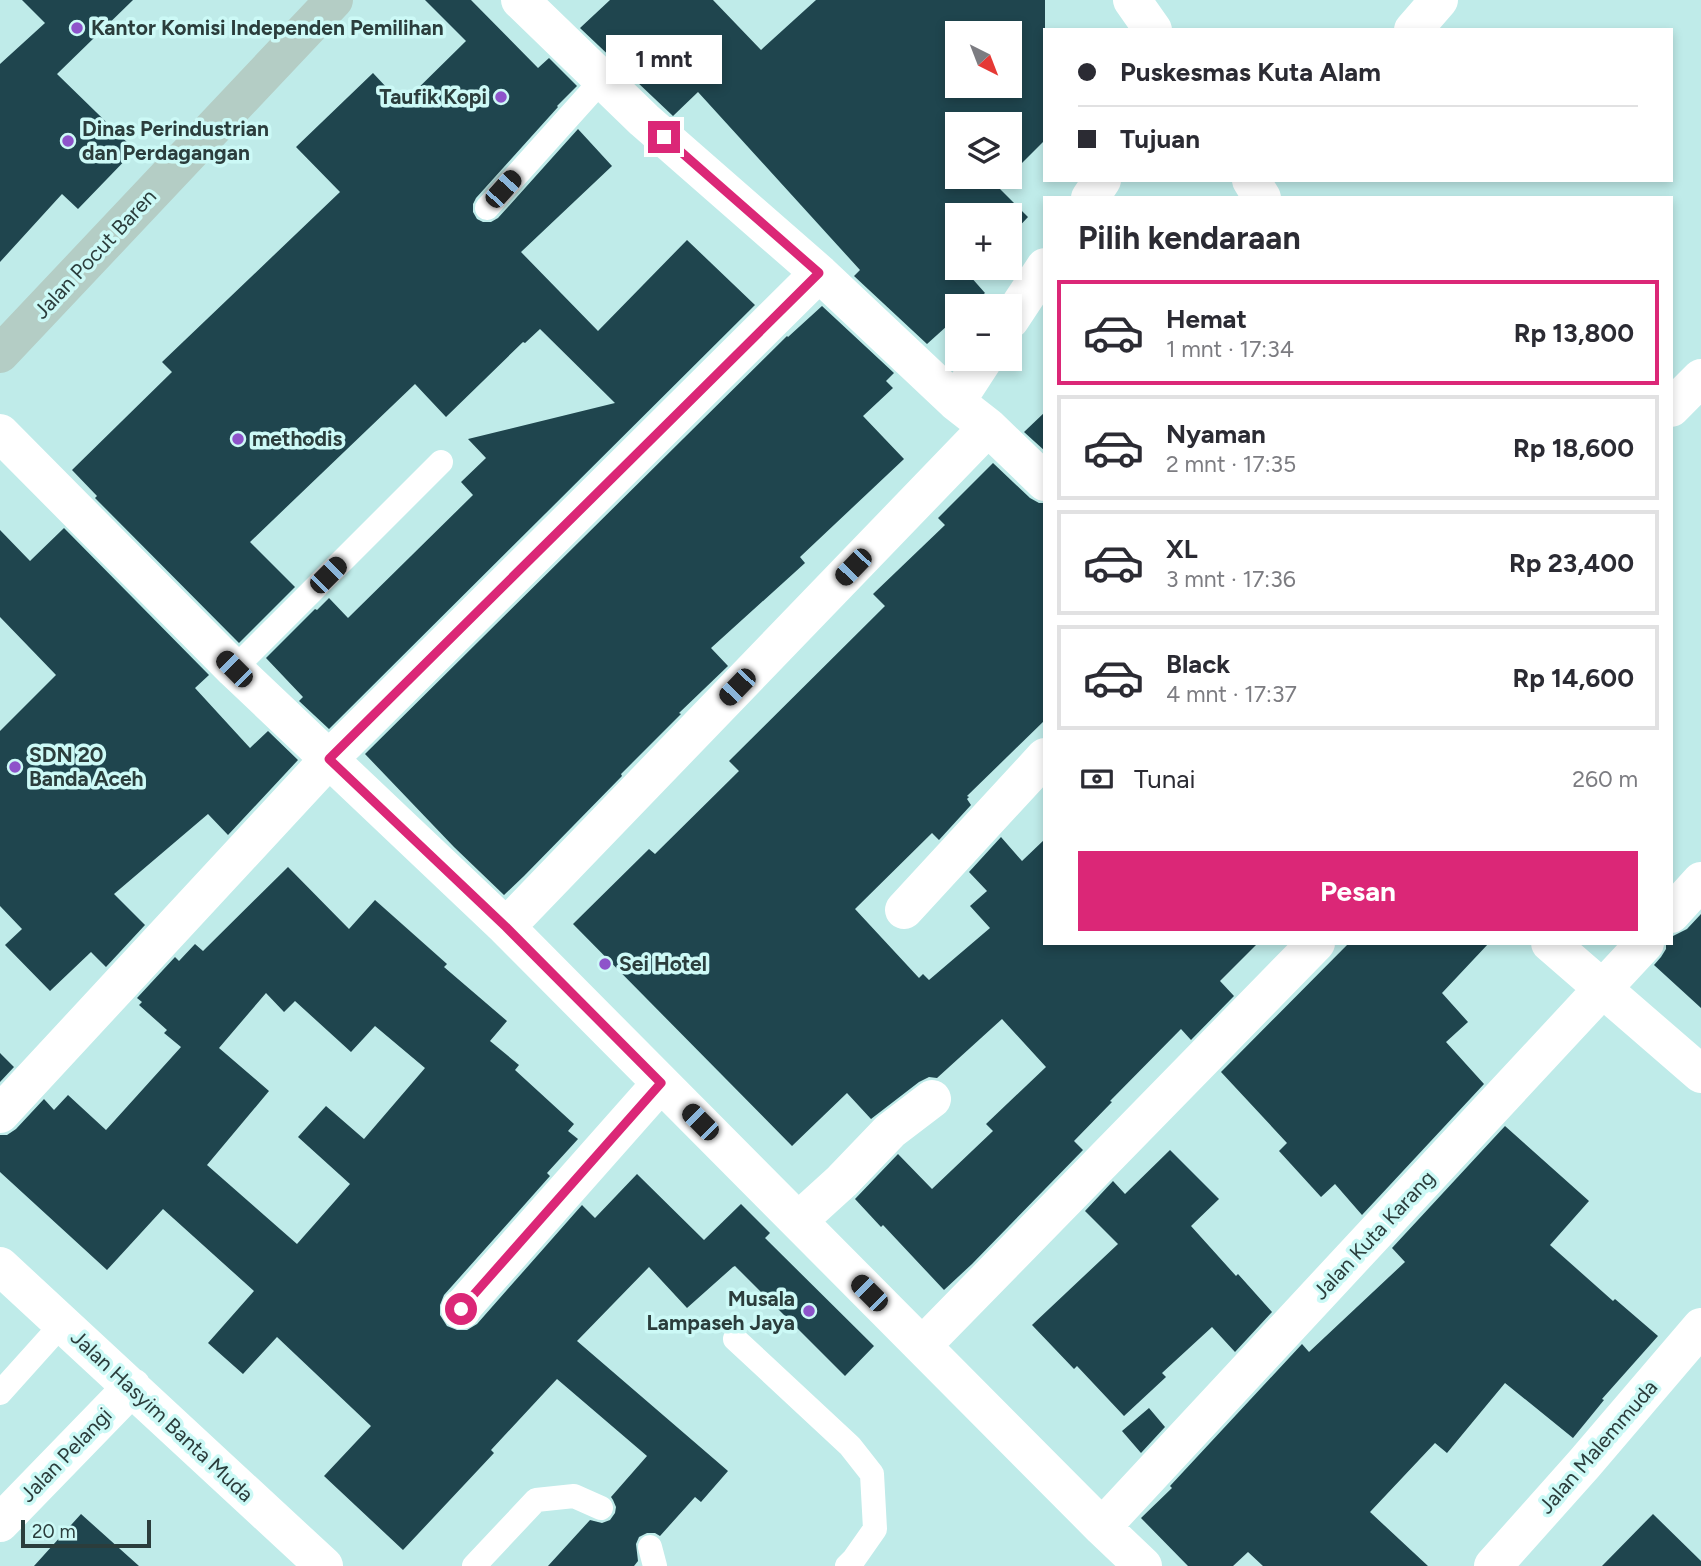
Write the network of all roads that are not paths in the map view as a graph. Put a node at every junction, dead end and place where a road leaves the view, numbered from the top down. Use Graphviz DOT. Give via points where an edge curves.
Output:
graph roads {
  1 [pos="334,0"];
  2 [pos="520,0"];
  3 [pos="1132,0"];
  4 [pos="1438,0"];
  5 [pos="1152,28"];
  6 [pos="1415,28"];
  7 [pos="602,80"];
  8 [pos="487,208"];
  9 [pos="1043,270"];
  10 [pos="819,273"];
  11 [pos="1022,302"];
  12 [pos="0,354"];
  13 [pos="976,371"];
  14 [pos="1701,378"];
  15 [pos="956,402"];
  16 [pos="1673,406"];
  17 [pos="988,427"];
  18 [pos="0,433"];
  19 [pos="441,462"];
  20 [pos="1043,480"];
  21 [pos="234,669"];
  22 [pos="329,759"];
  23 [pos="1043,759"];
  24 [pos="1701,881"];
  25 [pos="904,909"];
  26 [pos="1673,912"];
  27 [pos="506,927"];
  28 [pos="1314,945"];
  29 [pos="1552,945"];
  30 [pos="1643,945"];
  31 [pos="1603,990"];
  32 [pos="1701,1074"];
  33 [pos="661,1083"];
  34 [pos="932,1099"];
  35 [pos="0,1114"];
  36 [pos="798,1221"];
  37 [pos="0,1266"];
  38 [pos="461,1309"];
  39 [pos="62,1324"];
  40 [pos="1701,1326"];
  41 [pos="735,1339"];
  42 [pos="922,1346"];
  43 [pos="132,1387"];
  44 [pos="0,1393"];
  45 [pos="601,1508"];
  46 [pos="0,1523"];
  47 [pos="1102,1527"];
  48 [pos="324,1566"];
  49 [pos="474,1566"];
  50 [pos="847,1566"];
  51 [pos="1143,1566"];
  52 [pos="1493,1566"];
  1 -- 12 [label="main road, Jalan Pocut Baren"];
  2 -- 7 [label="street"];
  3 -- 5 [label="street"];
  4 -- 6 [label="street"];
  7 -- 8 [label="lane"];
  7 -- 10 [label="street"];
  9 -- 11 [label="street"];
  10 -- 15 [label="street"];
  10 -- 22 [label="street"];
  13 -- 15 [label="street"];
  14 -- 16 [label="street"];
  15 -- 17 [label="street"];
  17 -- 20 [label="street"];
  17 -- 27 [label="street"];
  18 -- 21 [label="street"];
  19 -- 21 [label="lane"];
  21 -- 22 [label="street"];
  22 -- 27 [label="street"];
  22 -- 35 [label="street"];
  23 -- 25 [label="street"];
  24 -- 26 [label="street"];
  27 -- 33 [label="street"];
  28 -- 42 [label="street"];
  29 -- 31 [label="street"];
  30 -- 31 [label="street, Jalan Kuta Karang"];
  31 -- 32 [label="street"];
  31 -- 47 [label="street, Jalan Kuta Karang"];
  33 -- 36 [label="street"];
  33 -- 38 [label="street"];
  34 -- 36 [label="street" via="890,1131"];
  36 -- 42 [label="street"];
  37 -- 39 [label="street, Jalan Hasyim Banta Muda"];
  39 -- 43 [label="street, Jalan Hasyim Banta Muda"];
  39 -- 44 [label="lane"];
  40 -- 52 [label="street, Jalan Malemmuda"];
  41 -- 50 [label="lane" via="850,1446 872,1474 875,1529"];
  42 -- 47 [label="street"];
  43 -- 46 [label="street, Jalan Pelangi"];
  43 -- 48 [label="street, Jalan Hasyim Banta Muda"];
  45 -- 49 [label="lane" via="574,1496 536,1500"];
  47 -- 51 [label="street"];
}
